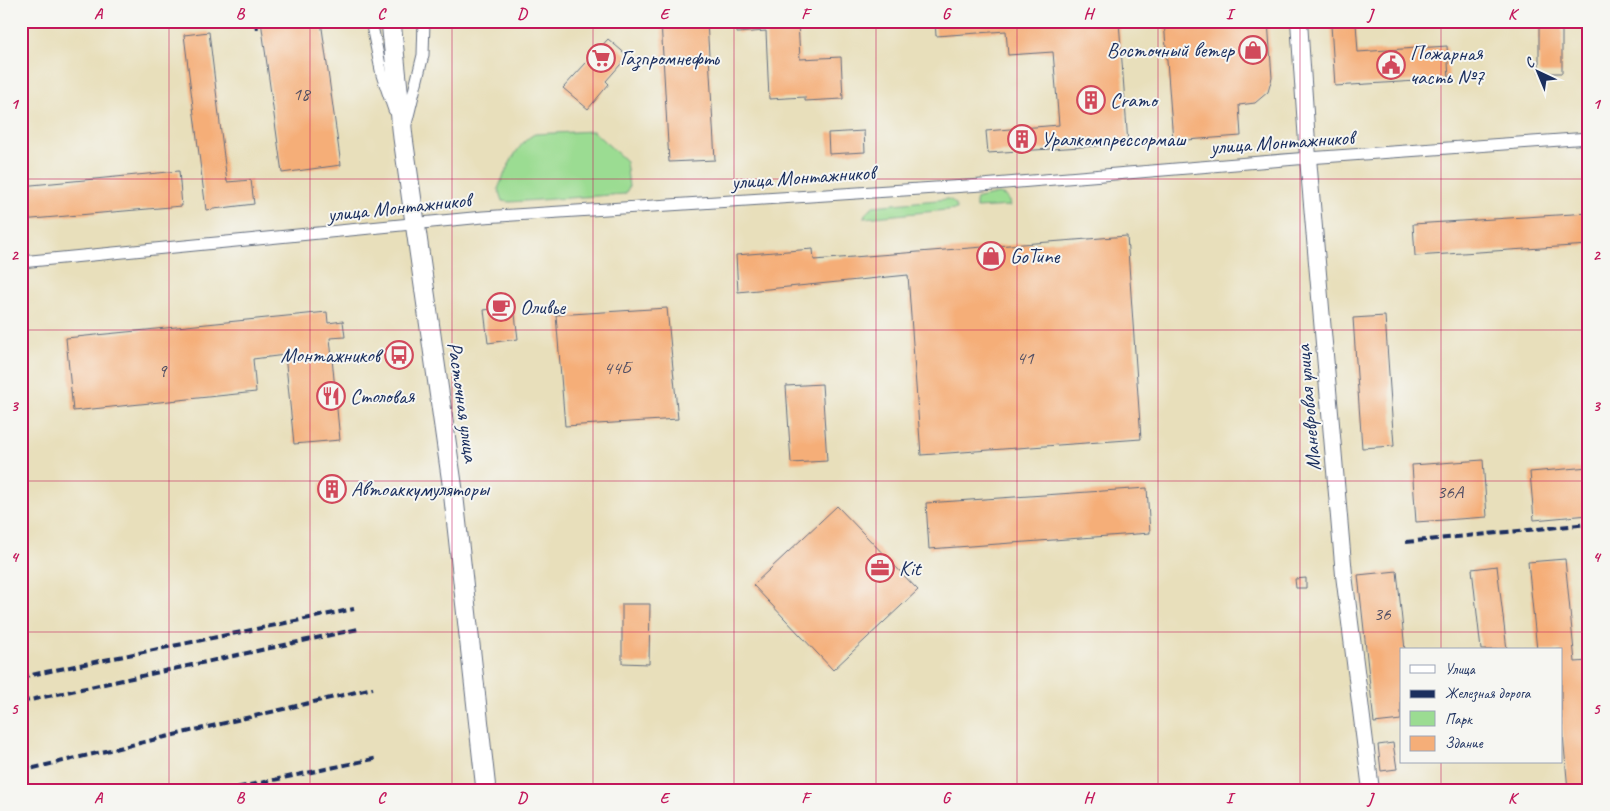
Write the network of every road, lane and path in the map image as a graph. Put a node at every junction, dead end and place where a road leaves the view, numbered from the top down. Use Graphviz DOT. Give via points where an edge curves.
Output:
graph roads {
  1 [pos="371,21"];
  2 [pos="391,21"];
  3 [pos="424,21"];
  4 [pos="1299,21"];
  5 [pos="403,138"];
  6 [pos="1589,138"];
  7 [pos="1308,158"];
  8 [pos="415,224"];
  9 [pos="21,262"];
  10 [pos="486,790"];
  11 [pos="1371,790"];
  1 -- 5 [label="street" via="382,75"];
  2 -- 5 [label="main road, Расточная улица"];
  3 -- 5 [label="street" via="423,55"];
  4 -- 7 [label="main road, Маневровая улица"];
  5 -- 8 [label="main road, Расточная улица"];
  6 -- 7 [label="street, улица Монтажников"];
  7 -- 8 [label="street, улица Монтажников" via="982,185"];
  7 -- 11 [label="main road, Маневровая улица" via="1344,575"];
  8 -- 9 [label="street, улица Монтажников"];
  8 -- 10 [label="main road, Расточная улица" via="453,490"];
}
